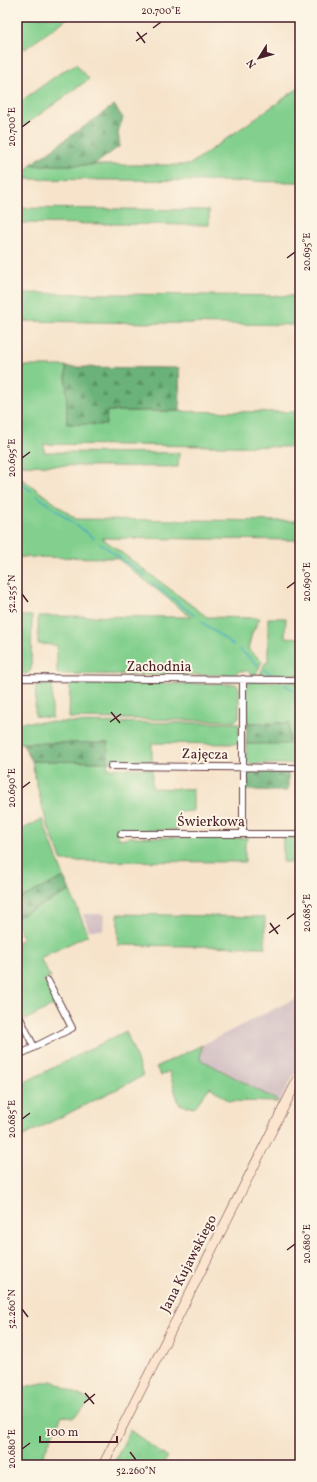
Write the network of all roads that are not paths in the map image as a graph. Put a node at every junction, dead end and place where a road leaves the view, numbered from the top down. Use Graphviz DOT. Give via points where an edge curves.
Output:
graph roads {
  1 [pos="17,678"];
  2 [pos="243,680"];
  3 [pos="300,680"];
  4 [pos="111,766"];
  5 [pos="242,767"];
  6 [pos="300,768"];
  7 [pos="121,834"];
  8 [pos="243,834"];
  9 [pos="300,834"];
  10 [pos="17,931"];
  11 [pos="17,935"];
  12 [pos="48,981"];
  13 [pos="17,1012"];
  14 [pos="34,1047"];
  15 [pos="17,1056"];
  16 [pos="300,1075"];
  17 [pos="104,1465"];
  1 -- 2 [label="street, Zachodnia"];
  2 -- 3 [label="street, Zachodnia"];
  2 -- 5 [label="street"];
  4 -- 5 [label="street, Zajęcza"];
  5 -- 6 [label="street, Zajęcza"];
  5 -- 8 [label="street"];
  7 -- 8 [label="street, Świerkowa"];
  8 -- 9 [label="street, Świerkowa"];
  10 -- 11 [label="street"];
  12 -- 14 [label="street" via="72,1028"];
  13 -- 14 [label="street"];
  14 -- 15 [label="street"];
  16 -- 17 [label="main road, Jana Kujawskiego"];
}
